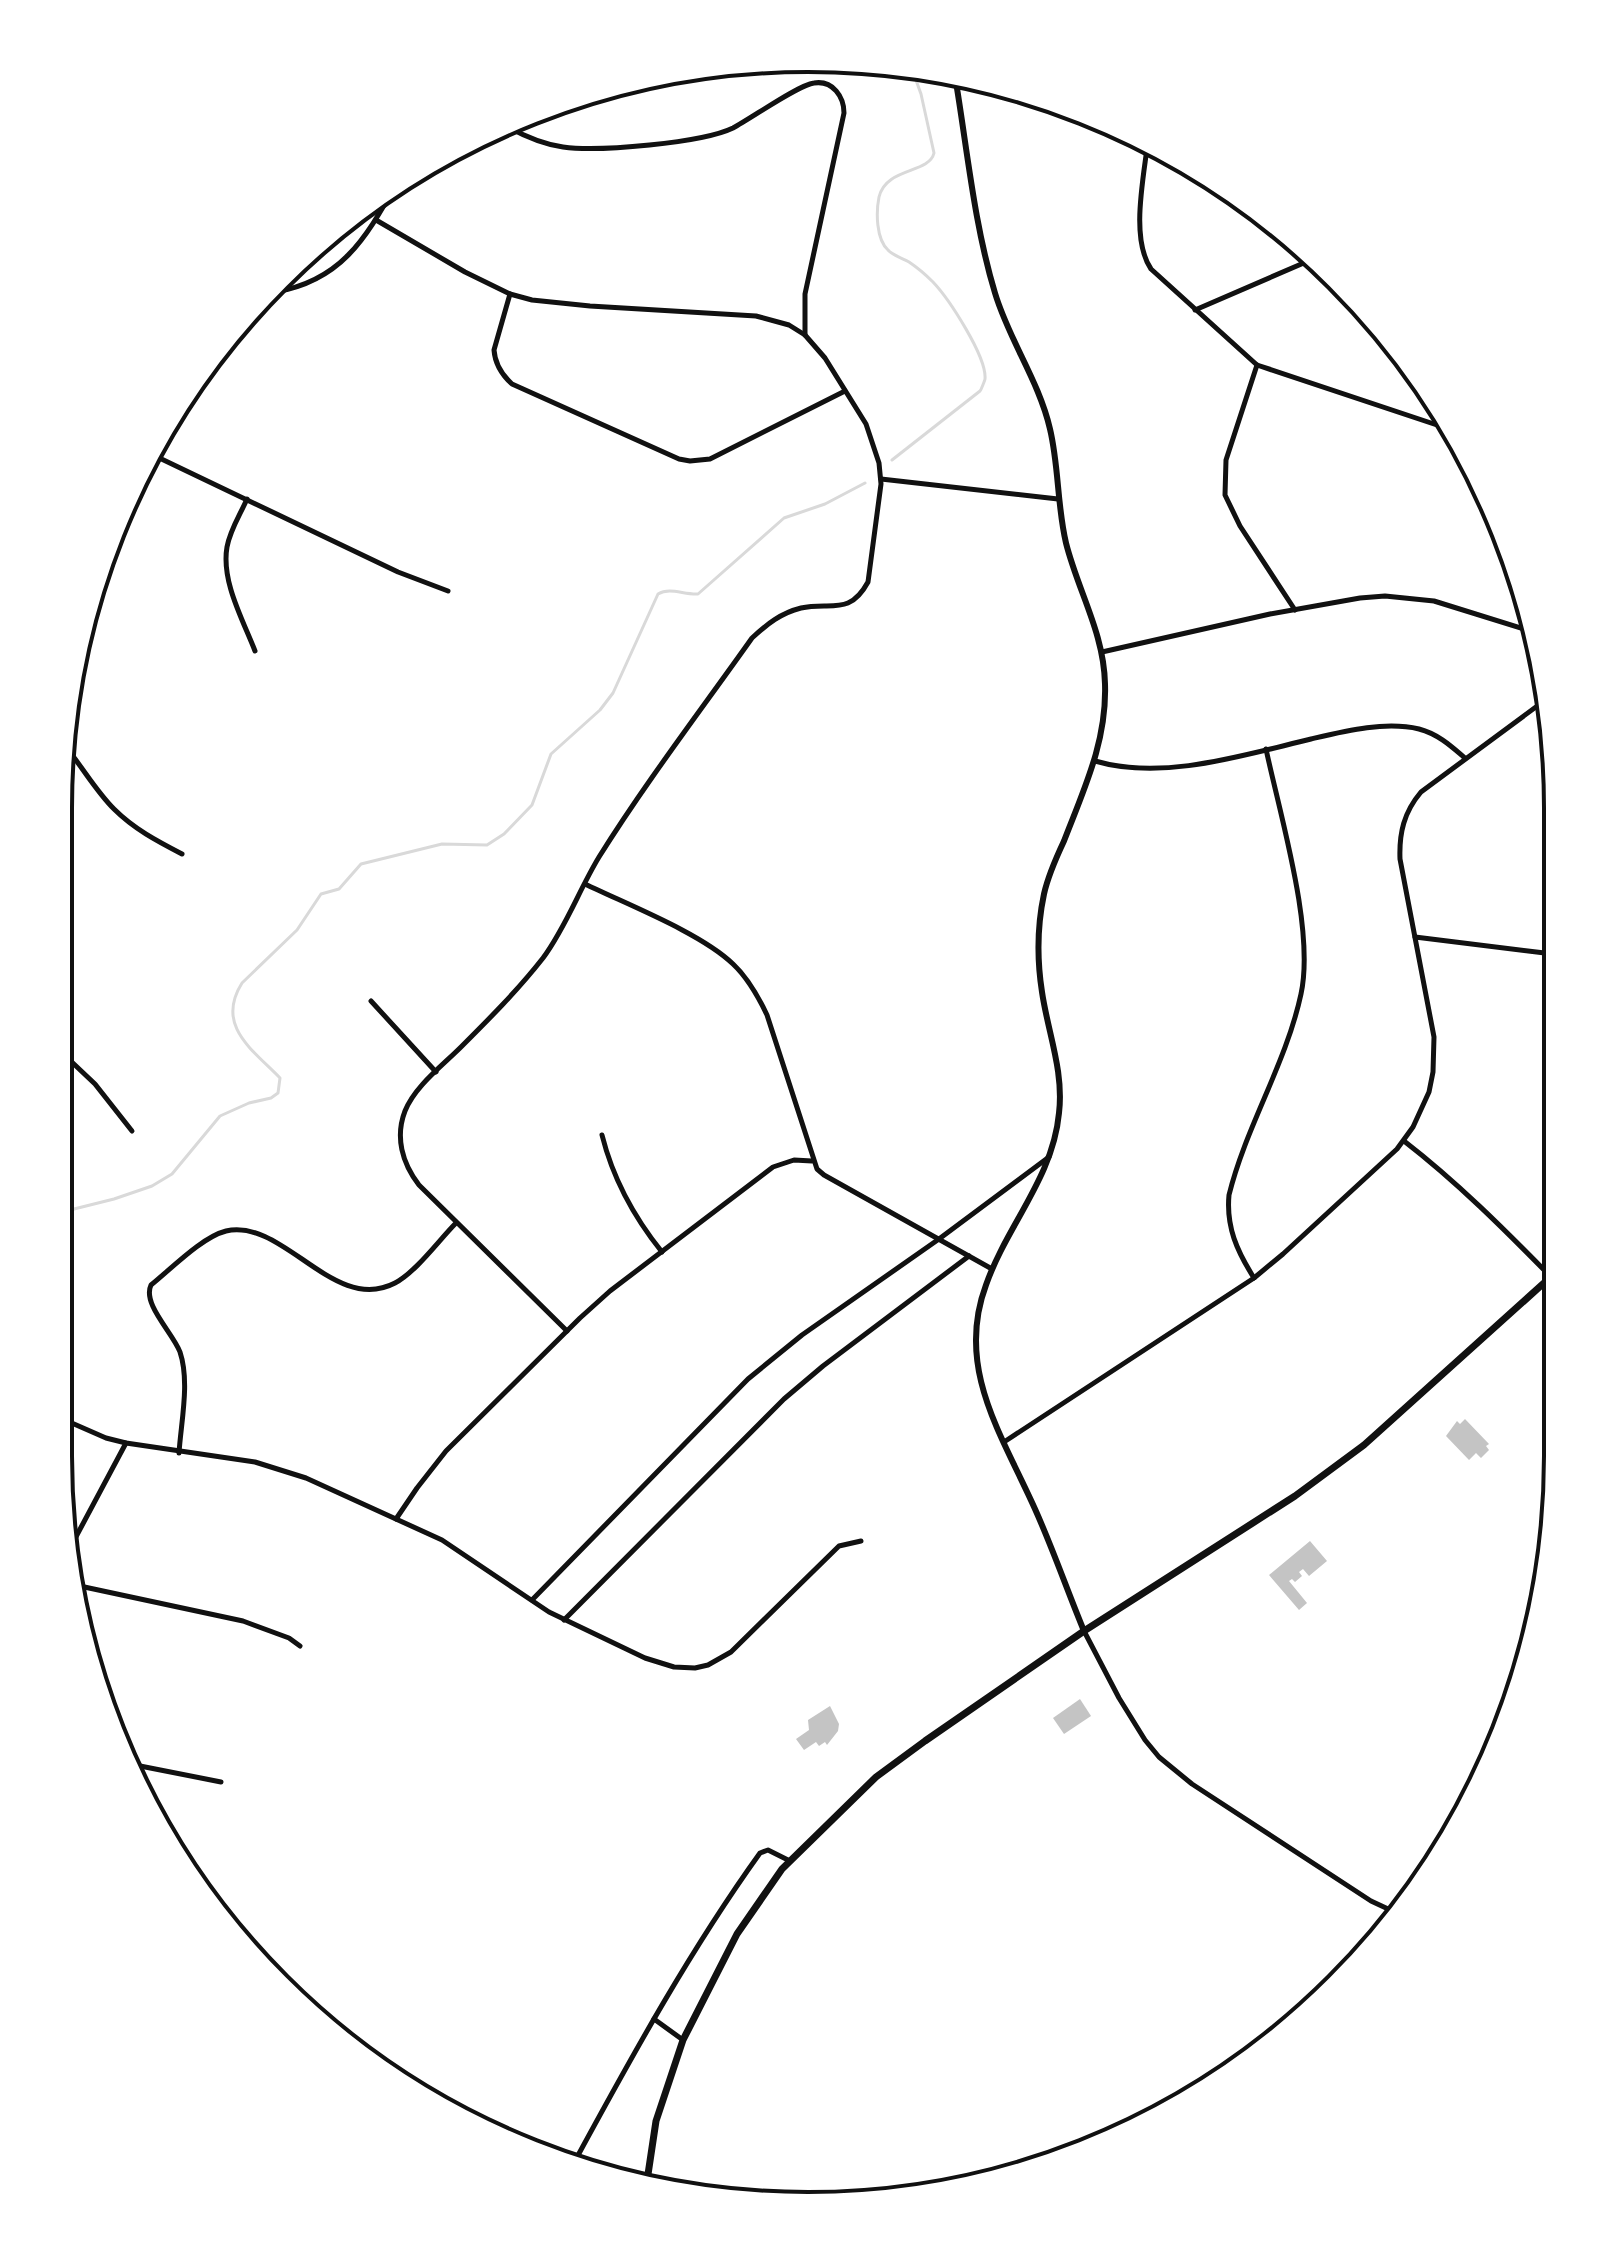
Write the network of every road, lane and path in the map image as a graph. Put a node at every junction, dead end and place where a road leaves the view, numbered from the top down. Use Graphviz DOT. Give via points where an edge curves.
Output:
graph roads {
  1 [pos="957,87"];
  2 [pos="517,132"];
  3 [pos="1147,155"];
  4 [pos="383,207"];
  5 [pos="376,220"];
  6 [pos="1302,264"];
  7 [pos="287,289"];
  8 [pos="510,294"];
  9 [pos="1195,310"];
  10 [pos="805,335"];
  11 [pos="1257,365"];
  12 [pos="845,391"];
  13 [pos="1436,425"];
  14 [pos="161,459"];
  15 [pos="881,479"];
  16 [pos="247,499"];
  17 [pos="1058,499"];
  18 [pos="448,591"];
  19 [pos="1295,610"];
  20 [pos="1521,628"];
  21 [pos="255,651"];
  22 [pos="1102,652"];
  23 [pos="1537,706"];
  24 [pos="1266,749"];
  25 [pos="74,758"];
  26 [pos="1465,758"];
  27 [pos="1095,761"];
  28 [pos="182,854"];
  29 [pos="585,884"];
  30 [pos="1415,937"];
  31 [pos="1544,953"];
  32 [pos="371,1001"];
  33 [pos="72,1062"];
  34 [pos="436,1072"];
  35 [pos="132,1131"];
  36 [pos="602,1135"];
  37 [pos="1404,1141"];
  38 [pos="1050,1157"];
  39 [pos="812,1161"];
  40 [pos="456,1223"];
  41 [pos="939,1239"];
  42 [pos="662,1252"];
  43 [pos="969,1256"];
  44 [pos="1544,1266"];
  45 [pos="992,1269"];
  46 [pos="1254,1278"];
  47 [pos="1544,1283"];
  48 [pos="567,1331"];
  49 [pos="72,1423"];
  50 [pos="1004,1442"];
  51 [pos="126,1443"];
  52 [pos="179,1453"];
  53 [pos="396,1519"];
  54 [pos="77,1536"];
  55 [pos="861,1541"];
  56 [pos="84,1587"];
  57 [pos="532,1600"];
  58 [pos="564,1620"];
  59 [pos="1084,1631"];
  60 [pos="300,1646"];
  61 [pos="141,1766"];
  62 [pos="221,1782"];
  63 [pos="791,1861"];
  64 [pos="1388,1909"];
  65 [pos="654,2019"];
  66 [pos="683,2040"];
  67 [pos="578,2155"];
  68 [pos="648,2174"];
  1 -- 17 [label="street" via="987,262 996,297 1045,410"];
  2 -- 10 [label="street" via="563,147 664,143 723,132 806,85 821,83 836,90 844,113 805,294"];
  3 -- 9 [label="street" via="1141,249 1151,269"];
  4 -- 5 [label="street"];
  5 -- 7 [label="street" via="337,267"];
  5 -- 8 [label="street"];
  6 -- 9 [label="street"];
  8 -- 10 [label="street" via="590,306 756,316"];
  8 -- 12 [label="street" via="494,350 505,378 679,459 710,459"];
  9 -- 11 [label="street"];
  10 -- 12 [label="street"];
  11 -- 13 [label="street"];
  11 -- 19 [label="street" via="1226,460 1225,495"];
  12 -- 15 [label="street" via="875,445"];
  14 -- 16 [label="street"];
  15 -- 17 [label="street"];
  15 -- 29 [label="street" via="863,591 834,608 809,607 779,616 752,638"];
  16 -- 18 [label="street"];
  16 -- 21 [label="street" via="230,535 226,560"];
  17 -- 22 [label="street" via="1066,544"];
  19 -- 20 [label="street" via="1360,598 1410,598"];
  19 -- 22 [label="street"];
  22 -- 27 [label="street" via="1105,710"];
  23 -- 26 [label="street"];
  24 -- 26 [label="street" via="1352,730 1407,728 1433,734"];
  24 -- 27 [label="street" via="1169,768"];
  24 -- 46 [label="street" via="1305,954 1293,1024 1229,1195 1233,1241"];
  25 -- 28 [label="street" via="129,823"];
  26 -- 30 [label="street" via="1421,792 1402,826 1400,859"];
  27 -- 38 [label="street" via="1049,878 1039,925 1042,995 1060,1079"];
  29 -- 34 [label="street" via="545,955"];
  29 -- 39 [label="street" via="709,946 738,969 767,1015"];
  30 -- 31 [label="street"];
  30 -- 37 [label="street" via="1435,1053 1429,1092"];
  32 -- 34 [label="street"];
  33 -- 35 [label="street"];
  34 -- 40 [label="street" via="405,1111 401,1150 419,1185"];
  36 -- 42 [label="street" via="630,1208"];
  37 -- 44 [label="street"];
  37 -- 46 [label="street"];
  38 -- 41 [label="street"];
  38 -- 45 [label="street"];
  39 -- 41 [label="street" via="824,1175"];
  39 -- 42 [label="street" via="773,1167"];
  40 -- 48 [label="street"];
  40 -- 52 [label="street" via="404,1277 386,1287 361,1288 336,1280 267,1238 243,1230 209,1239 151,1285 149,1299 181,1360"];
  41 -- 43 [label="street"];
  41 -- 57 [label="street" via="748,1379"];
  42 -- 48 [label="street"];
  43 -- 45 [label="street"];
  43 -- 58 [label="street" via="784,1399"];
  45 -- 50 [label="street" via="978,1312 976,1362"];
  46 -- 50 [label="street"];
  47 -- 59 [label="main road" via="1364,1445 1295,1496"];
  48 -- 53 [label="street" via="446,1451"];
  49 -- 51 [label="street"];
  50 -- 59 [label="street"];
  51 -- 52 [label="street"];
  51 -- 54 [label="street"];
  52 -- 53 [label="street" via="281,1469"];
  53 -- 57 [label="street" via="442,1540"];
  55 -- 58 [label="street" via="839,1546 731,1652 708,1665 674,1667 645,1658"];
  56 -- 60 [label="street" via="243,1621"];
  57 -- 58 [label="street"];
  59 -- 63 [label="main road" via="876,1777"];
  59 -- 64 [label="street" via="1145,1740 1174,1771"];
  61 -- 62 [label="street"];
  63 -- 65 [label="street" via="768,1850 760,1853"];
  63 -- 66 [label="main road" via="737,1934"];
  65 -- 66 [label="street"];
  65 -- 67 [label="street"];
  66 -- 68 [label="main road" via="656,2121"];
}
